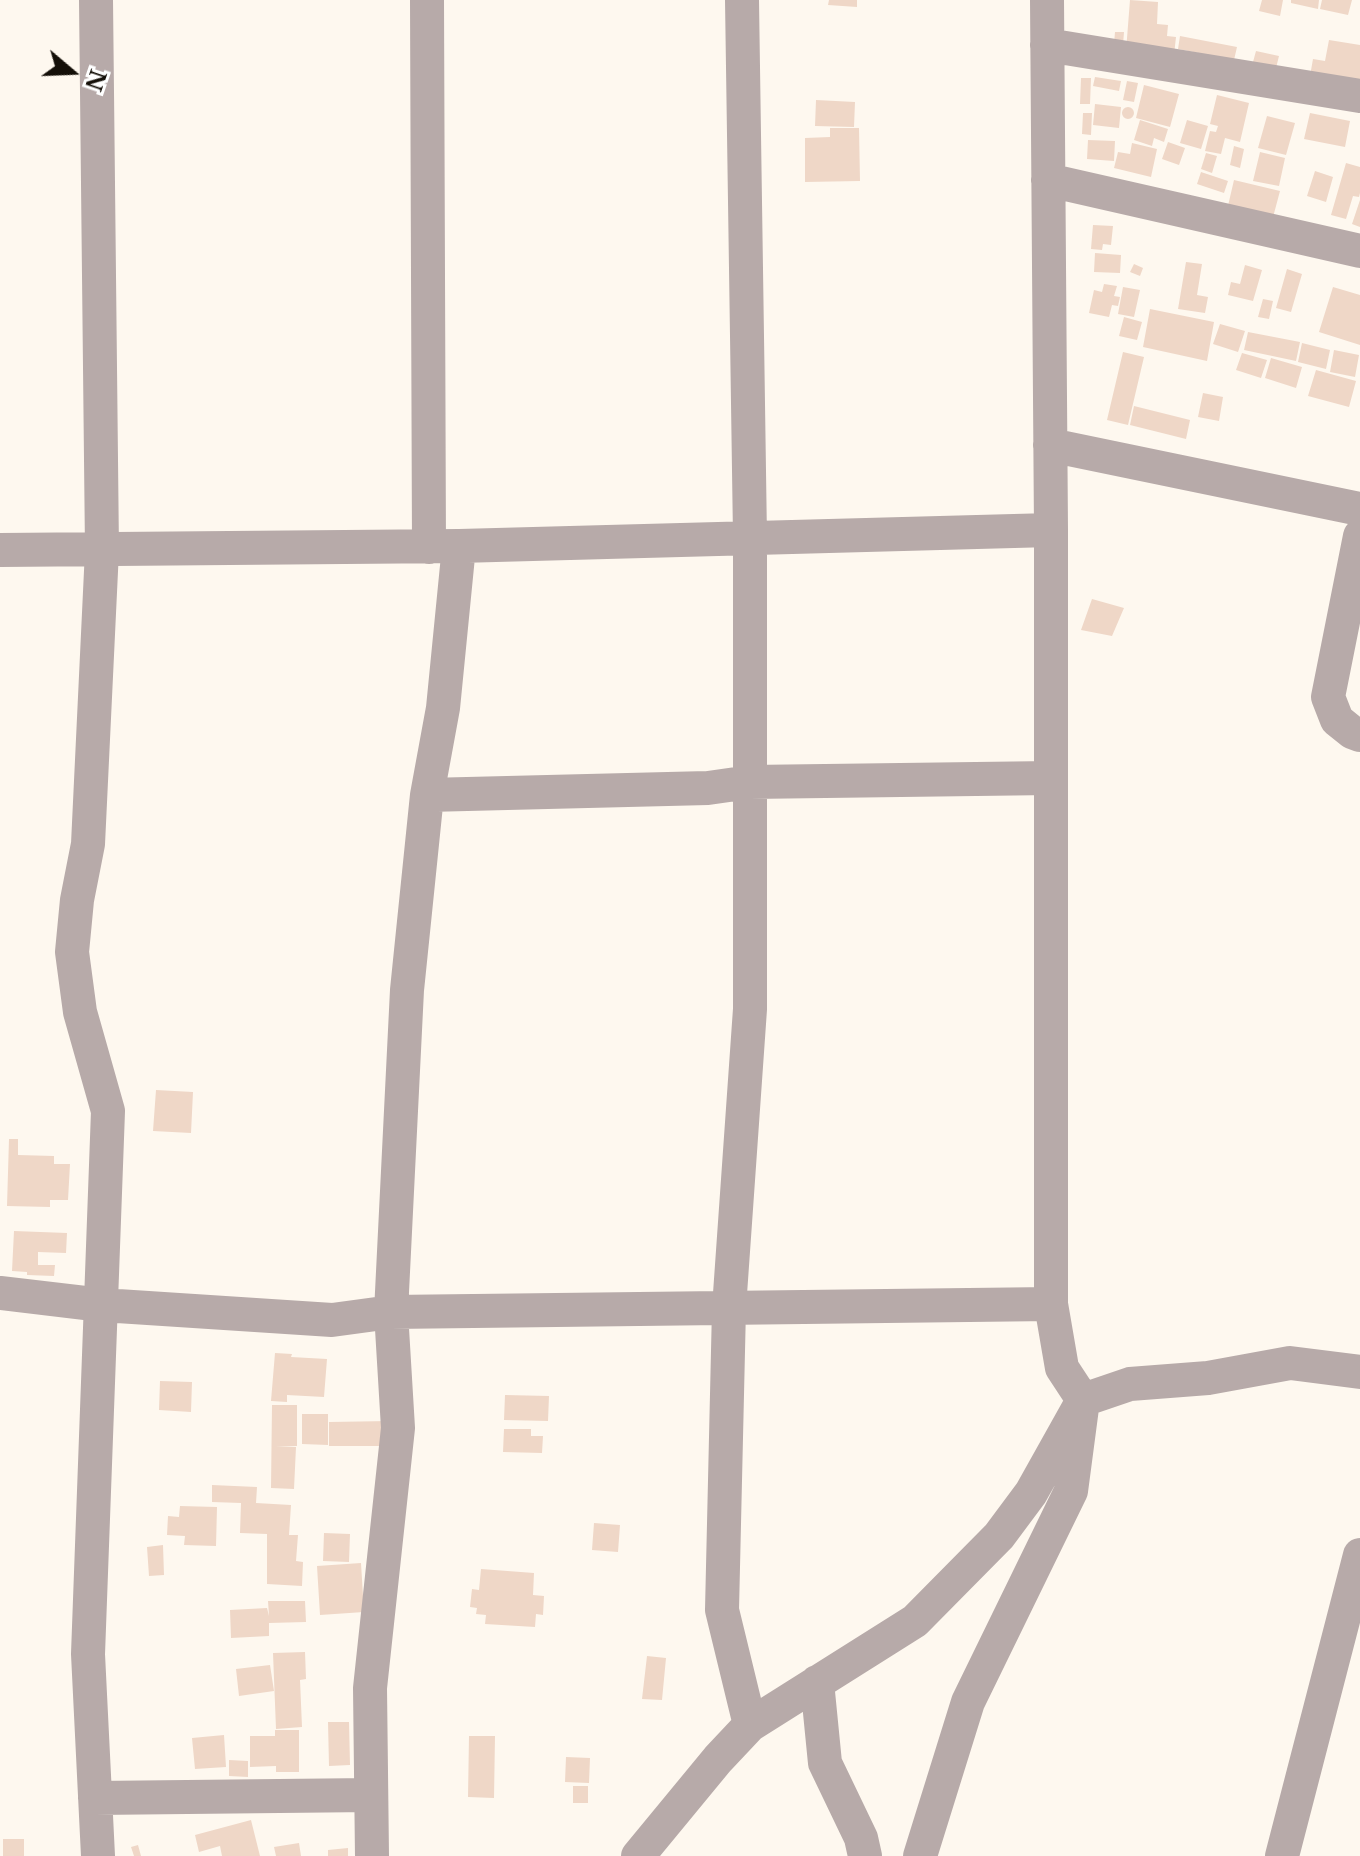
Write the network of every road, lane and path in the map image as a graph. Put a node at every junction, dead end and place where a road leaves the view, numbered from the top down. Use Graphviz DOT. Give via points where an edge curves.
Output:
graph roads {
  1 [pos="96,0"];
  2 [pos="427,0"];
  3 [pos="742,0"];
  4 [pos="1047,0"];
  5 [pos="1047,45"];
  6 [pos="1360,96"];
  7 [pos="1048,180"];
  8 [pos="1360,251"];
  9 [pos="1050,445"];
  10 [pos="1360,509"];
  11 [pos="1051,530"];
  12 [pos="1360,536"];
  13 [pos="750,537"];
  14 [pos="444,546"];
  15 [pos="0,550"];
  16 [pos="102,550"];
  17 [pos="1360,735"];
  18 [pos="1051,778"];
  19 [pos="750,782"];
  20 [pos="427,795"];
  21 [pos="0,1293"];
  22 [pos="1051,1304"];
  23 [pos="102,1305"];
  24 [pos="729,1308"];
  25 [pos="391,1312"];
  26 [pos="1358,1365"];
  27 [pos="1083,1400"];
  28 [pos="1360,1555"];
  29 [pos="817,1682"];
  30 [pos="750,1725"];
  31 [pos="371,1795"];
  32 [pos="95,1798"];
  33 [pos="653,1853"];
  34 [pos="98,1856"];
  35 [pos="372,1856"];
  36 [pos="865,1856"];
  37 [pos="920,1856"];
  38 [pos="1282,1856"];
  1 -- 16 [label="street"];
  2 -- 14 [label="street"];
  3 -- 13 [label="street"];
  4 -- 5 [label="street"];
  5 -- 6 [label="street"];
  5 -- 7 [label="street"];
  7 -- 8 [label="street"];
  7 -- 9 [label="street"];
  9 -- 10 [label="street"];
  9 -- 11 [label="street"];
  11 -- 13 [label="street"];
  11 -- 18 [label="street"];
  12 -- 17 [label="street" via="1328,697 1337,720"];
  13 -- 14 [label="street"];
  13 -- 19 [label="street"];
  14 -- 16 [label="street"];
  14 -- 20 [label="street" via="443,708"];
  15 -- 16 [label="street"];
  16 -- 23 [label="street" via="88,844 72,952 80,1012 108,1111"];
  18 -- 19 [label="street"];
  18 -- 22 [label="street"];
  19 -- 20 [label="street" via="708,788"];
  19 -- 24 [label="street" via="750,1009"];
  20 -- 25 [label="street" via="407,990"];
  21 -- 23 [label="street"];
  22 -- 24 [label="street"];
  22 -- 27 [label="street" via="1062,1368"];
  23 -- 25 [label="street" via="332,1320"];
  23 -- 32 [label="street" via="88,1654"];
  24 -- 25 [label="street"];
  24 -- 30 [label="street" via="722,1610"];
  25 -- 31 [label="street" via="398,1428 370,1688"];
  26 -- 27 [label="street" via="1290,1363 1208,1378 1130,1384"];
  27 -- 29 [label="street" via="1031,1493 999,1536 915,1621"];
  27 -- 37 [label="street" via="1071,1491 968,1702"];
  28 -- 38 [label="street"];
  29 -- 30 [label="street"];
  29 -- 36 [label="street" via="825,1763"];
  30 -- 33 [label="street" via="718,1759"];
  31 -- 32 [label="street"];
  31 -- 35 [label="street"];
  32 -- 34 [label="street"];
}
